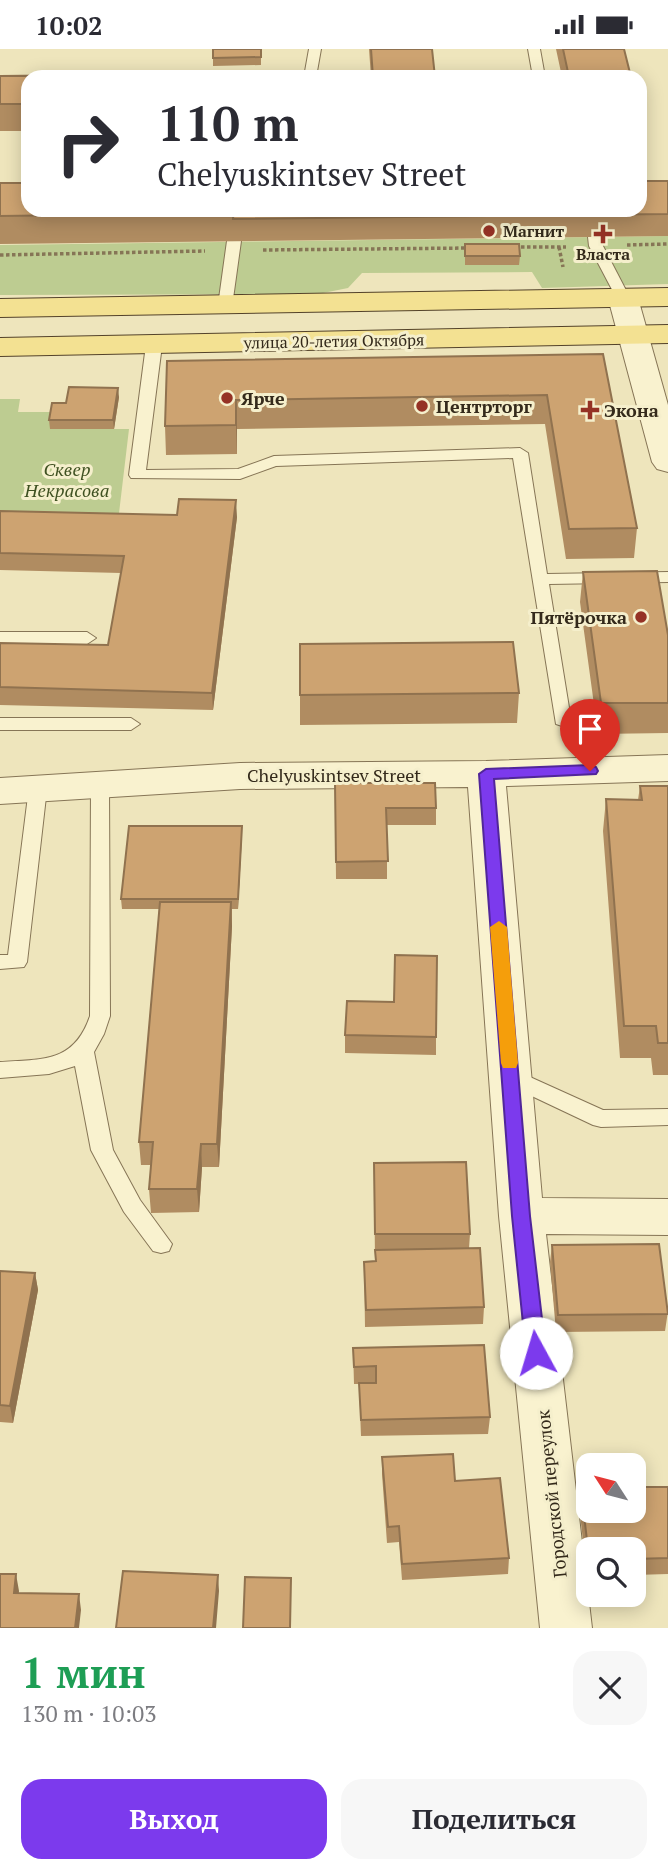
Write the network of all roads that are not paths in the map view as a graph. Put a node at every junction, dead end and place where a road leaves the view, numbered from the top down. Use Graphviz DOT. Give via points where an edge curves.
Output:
graph roads {
  1 [pos="315,49"];
  2 [pos="534,49"];
  3 [pos="311,70"];
  4 [pos="538,70"];
  5 [pos="596,241"];
  6 [pos="233,246"];
  7 [pos="668,297"];
  8 [pos="623,298"];
  9 [pos="225,306"];
  10 [pos="0,308"];
  11 [pos="668,334"];
  12 [pos="632,335"];
  13 [pos="154,345"];
  14 [pos="0,347"];
  15 [pos="668,462"];
  16 [pos="668,577"];
  17 [pos="539,579"];
  18 [pos="0,638"];
  19 [pos="87,638"];
  20 [pos="562,720"];
  21 [pos="0,724"];
  22 [pos="131,724"];
  23 [pos="668,768"];
  24 [pos="486,774"];
  25 [pos="100,784"];
  26 [pos="38,788"];
  27 [pos="0,790"];
  28 [pos="0,962"];
  29 [pos="83,1051"];
  30 [pos="0,1069"];
  31 [pos="510,1076"];
  32 [pos="668,1117"];
  33 [pos="521,1216"];
  34 [pos="668,1217"];
  35 [pos="161,1244"];
  36 [pos="566,1628"];
  1 -- 3 [label="lane"];
  2 -- 4 [label="lane"];
  5 -- 8 [label="lane"];
  6 -- 9 [label="lane"];
  7 -- 8 [label="main road"];
  8 -- 9 [label="main road"];
  8 -- 12 [label="street"];
  9 -- 10 [label="main road"];
  11 -- 12 [label="main road, улица 20-летия Октября"];
  12 -- 13 [label="main road, улица 20-летия Октября"];
  12 -- 15 [label="street"];
  13 -- 14 [label="main road, улица 20-летия Октября"];
  13 -- 17 [label="lane" via="136,475 240,474 274,461 520,453"];
  16 -- 17 [label="lane"];
  17 -- 20 [label="lane"];
  18 -- 19 [label="lane"];
  21 -- 22 [label="lane"];
  23 -- 24 [label="street, Chelyuskintsev Street"];
  24 -- 25 [label="street, Chelyuskintsev Street" via="240,776"];
  24 -- 31 [label="street, Городской переулок"];
  25 -- 26 [label="street, Chelyuskintsev Street"];
  25 -- 29 [label="lane" via="100,1016 95,1037"];
  26 -- 27 [label="street, Chelyuskintsev Street"];
  26 -- 28 [label="lane" via="17,962"];
  29 -- 30 [label="lane" via="61,1065"];
  29 -- 35 [label="lane" via="102,1150 132,1206"];
  31 -- 32 [label="lane" via="601,1119"];
  31 -- 33 [label="street, Городской переулок"];
  33 -- 34 [label="street"];
  33 -- 36 [label="street, Городской переулок"];
}
